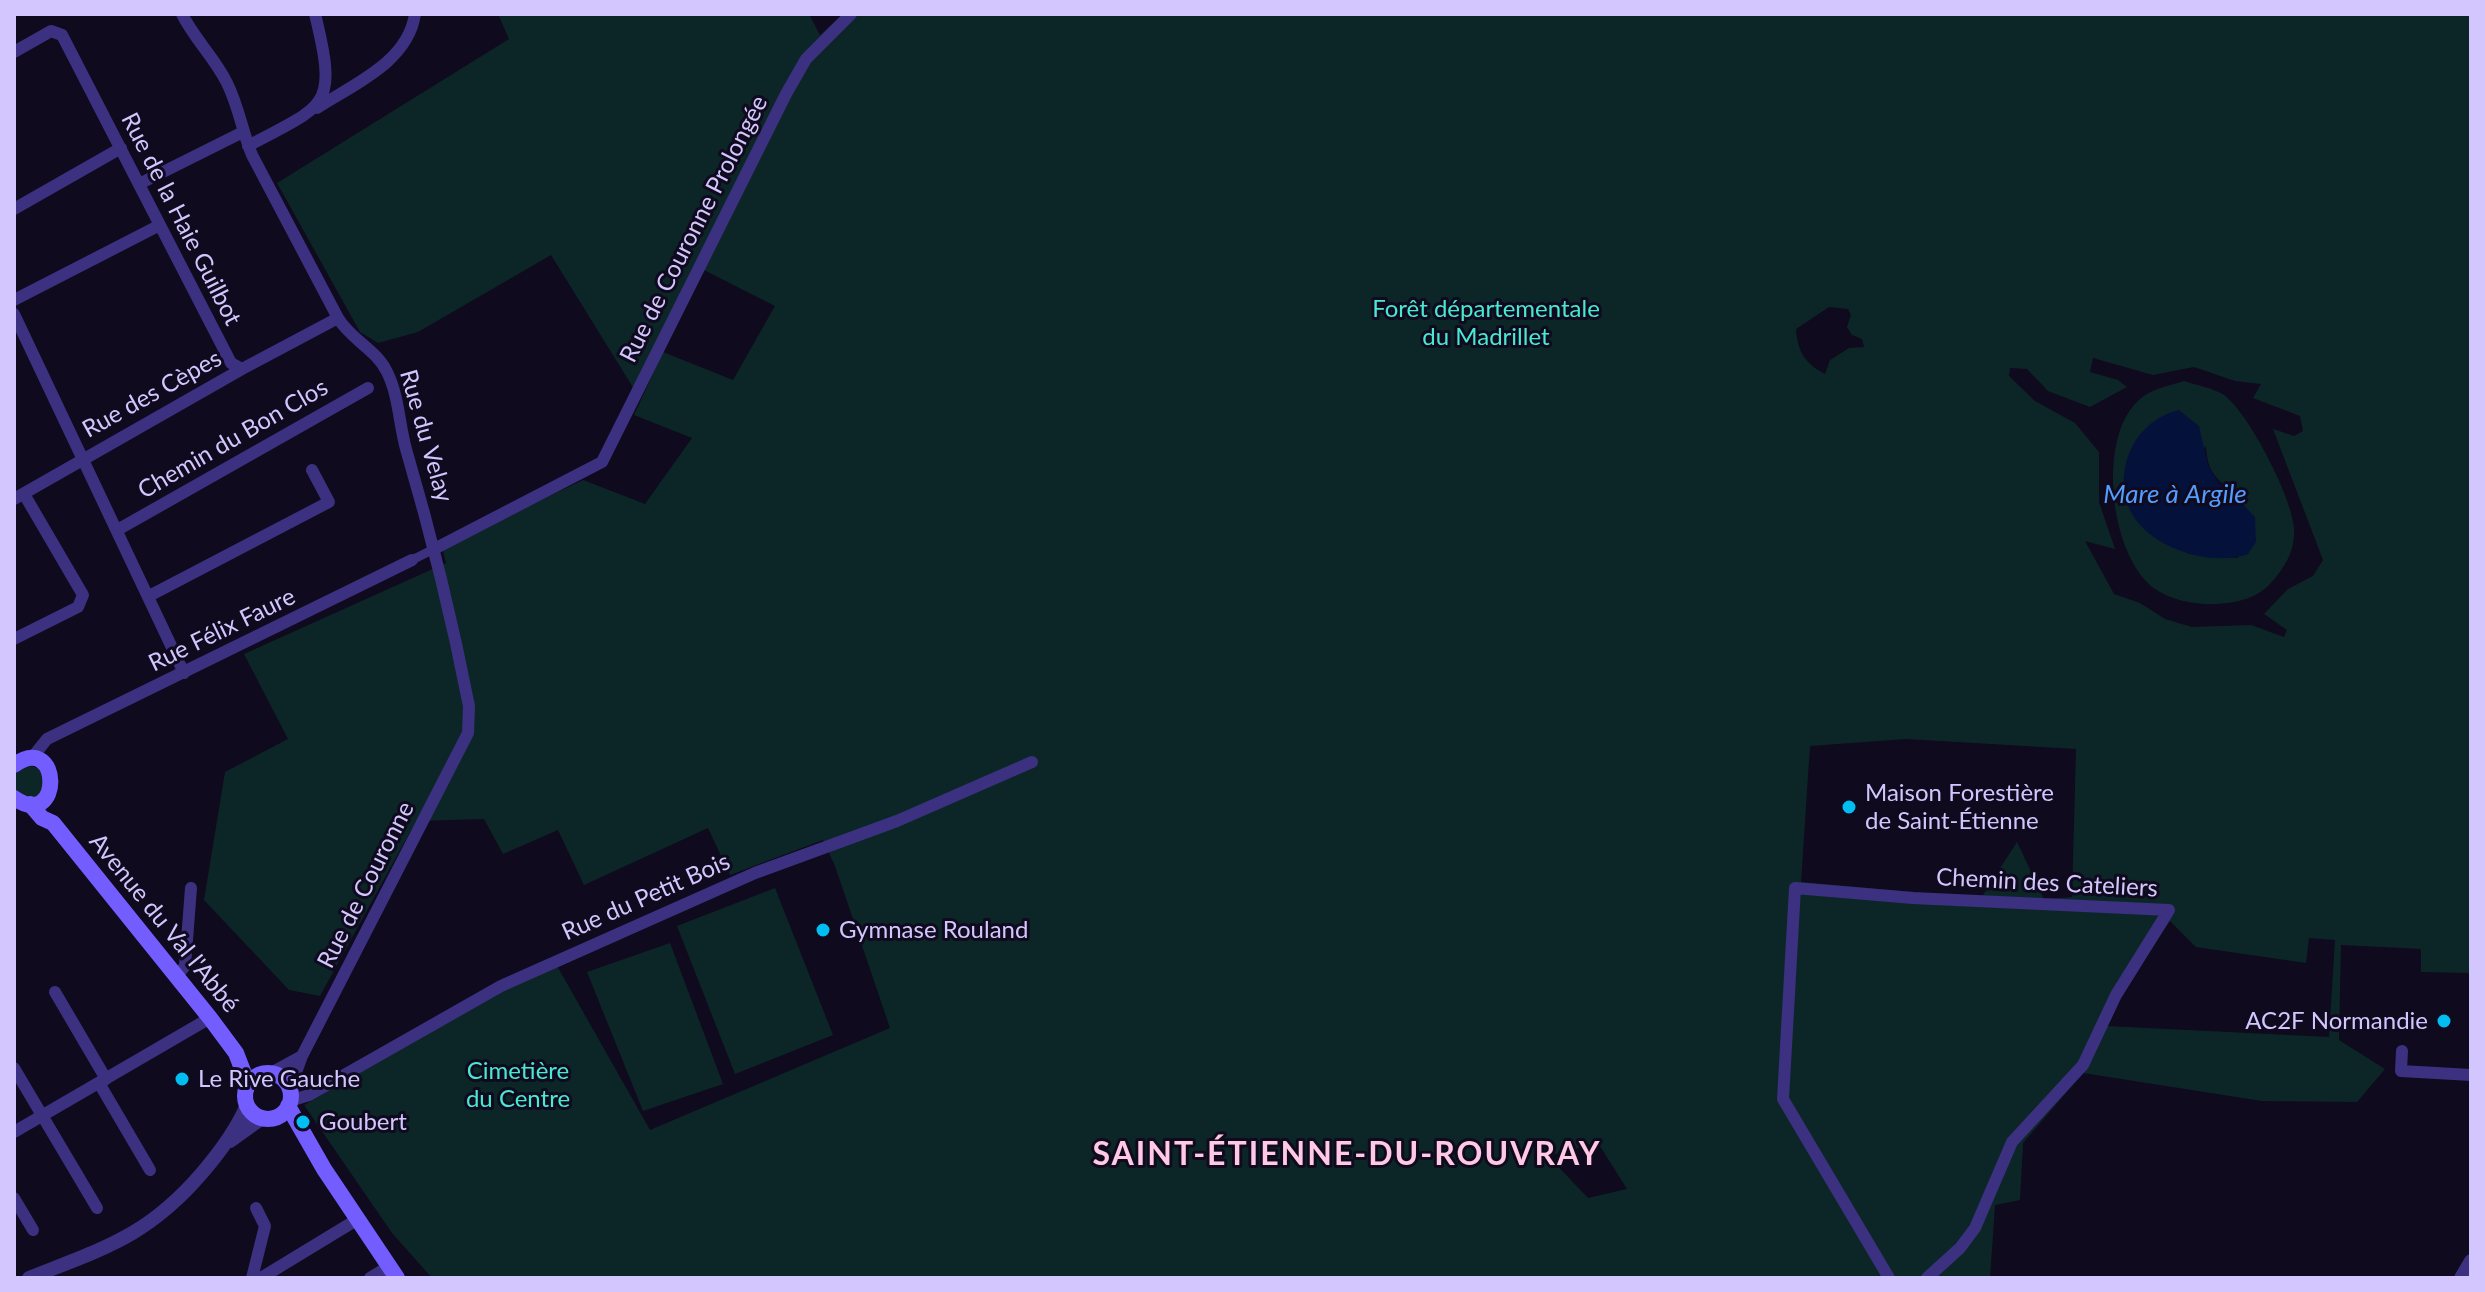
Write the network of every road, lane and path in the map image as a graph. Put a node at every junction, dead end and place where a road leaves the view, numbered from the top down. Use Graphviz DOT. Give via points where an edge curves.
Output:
graph roads {
  1 [pos="182,14"];
  2 [pos="315,14"];
  3 [pos="415,14"];
  4 [pos="851,14"];
  5 [pos="14,52"];
  6 [pos="317,108"];
  7 [pos="243,132"];
  8 [pos="248,146"];
  9 [pos="121,148"];
  10 [pos="139,184"];
  11 [pos="14,209"];
  12 [pos="160,225"];
  13 [pos="14,300"];
  14 [pos="14,314"];
  15 [pos="338,318"];
  16 [pos="18,334"];
  17 [pos="242,369"];
  18 [pos="368,388"];
  19 [pos="84,458"];
  20 [pos="312,470"];
  21 [pos="19,496"];
  22 [pos="119,529"];
  23 [pos="436,548"];
  24 [pos="412,560"];
  25 [pos="149,596"];
  26 [pos="14,639"];
  27 [pos="184,673"];
  28 [pos="468,733"];
  29 [pos="24,762"];
  30 [pos="1032,762"];
  31 [pos="47,796"];
  32 [pos="22,801"];
  33 [pos="53,823"];
  34 [pos="191,888"];
  35 [pos="176,977"];
  36 [pos="55,992"];
  37 [pos="210,1018"];
  38 [pos="2402,1051"];
  39 [pos="236,1053"];
  40 [pos="302,1056"];
  41 [pos="14,1068"];
  42 [pos="267,1073"];
  43 [pos="2471,1075"];
  44 [pos="102,1081"];
  45 [pos="248,1084"];
  46 [pos="289,1099"];
  47 [pos="247,1105"];
  48 [pos="43,1115"];
  49 [pos="267,1118"];
  50 [pos="14,1132"];
  51 [pos="226,1144"];
  52 [pos="324,1169"];
  53 [pos="150,1170"];
  54 [pos="14,1198"];
  55 [pos="97,1208"];
  56 [pos="256,1208"];
  57 [pos="358,1219"];
  58 [pos="33,1230"];
  59 [pos="2471,1261"];
  60 [pos="394,1272"];
  61 [pos="29,1278"];
  62 [pos="252,1278"];
  63 [pos="261,1278"];
  64 [pos="370,1278"];
  65 [pos="1889,1278"];
  66 [pos="1927,1278"];
  67 [pos="2461,1278"];
  1 -- 7 [label="street, Rue du Velay" via="227,82 241,111"];
  2 -- 6 [label="street" via="324,53 325,93"];
  3 -- 6 [label="street" via="412,30 391,60"];
  4 -- 23 [label="street, Rue de Couronne Prolongée" via="806,59 602,462"];
  5 -- 9 [label="street, Rue de la Haie Guilbot" via="51,31 62,35"];
  6 -- 8 [label="street"];
  7 -- 8 [label="street, Rue du Velay"];
  7 -- 10 [label="street"];
  8 -- 15 [label="street, Rue du Velay"];
  9 -- 10 [label="street, Rue de la Haie Guilbot"];
  9 -- 11 [label="street"];
  10 -- 12 [label="street, Rue de la Haie Guilbot"];
  12 -- 13 [label="street"];
  12 -- 17 [label="street, Rue de la Haie Guilbot" via="231,363"];
  14 -- 16 [label="street, Chemin du Bon Clos"];
  15 -- 17 [label="street"];
  15 -- 23 [label="street, Rue du Velay" via="386,368"];
  16 -- 19 [label="street, Chemin du Bon Clos"];
  17 -- 19 [label="street, Rue des Cèpes"];
  18 -- 22 [label="street, Chemin du Bon Clos"];
  19 -- 21 [label="street, Rue des Cèpes"];
  19 -- 22 [label="street, Chemin du Bon Clos"];
  20 -- 25 [label="street" via="329,502"];
  21 -- 26 [label="street" via="83,595 78,607"];
  22 -- 25 [label="street, Chemin du Bon Clos"];
  23 -- 24 [label="street"];
  23 -- 28 [label="street, Rue du Velay" via="469,706"];
  24 -- 27 [label="street, Rue Félix Faure"];
  25 -- 27 [label="street, Chemin du Bon Clos"];
  27 -- 29 [label="street, Rue Félix Faure" via="51,740"];
  28 -- 40 [label="street, Rue de Couronne"];
  29 -- 31 [label="main road, Avenue du Val l'Abbé" via="52,779"];
  30 -- 46 [label="street, Rue du Petit Bois" via="897,821 755,873 501,986 309,1095"];
  31 -- 32 [label="main road"];
  31 -- 33 [label="main road, Avenue du Val l'Abbé"];
  32 -- 33 [label="main road, Avenue du Val l'Abbé"];
  33 -- 35 [label="main road, Avenue du Val l'Abbé"];
  34 -- 35 [label="street" via="185,966"];
  35 -- 37 [label="main road, Avenue du Val l'Abbé"];
  36 -- 44 [label="street"];
  37 -- 39 [label="main road, Avenue du Val l'Abbé"];
  37 -- 44 [label="street"];
  38 -- 43 [label="street" via="2401,1071"];
  39 -- 42 [label="main road, Avenue du Val l'Abbé"];
  39 -- 45 [label="main road, Avenue du Val l'Abbé"];
  40 -- 42 [label="street"];
  40 -- 46 [label="street, Rue de Couronne"];
  41 -- 48 [label="street"];
  42 -- 45 [label="main road"];
  42 -- 46 [label="main road" via="281,1076"];
  44 -- 48 [label="street"];
  44 -- 53 [label="street"];
  45 -- 47 [label="main road"];
  46 -- 49 [label="main road"];
  46 -- 52 [label="main road"];
  47 -- 49 [label="main road"];
  47 -- 51 [label="street"];
  48 -- 50 [label="street"];
  48 -- 55 [label="street"];
  49 -- 51 [label="street"];
  49 -- 52 [label="main road" via="287,1125"];
  51 -- 61 [label="street" via="175,1204 147,1226 107,1248"];
  52 -- 57 [label="main road"];
  54 -- 58 [label="street"];
  56 -- 62 [label="street" via="265,1226"];
  57 -- 60 [label="main road"];
  57 -- 63 [label="street"];
  59 -- 67 [label="street"];
  60 -- 64 [label="street"];
  65 -- 66 [label="street, Chemin des Cateliers" via="1783,1099 1795,888 2169,910 2116,995 2083,1065 2012,1142 1975,1228"];
}
